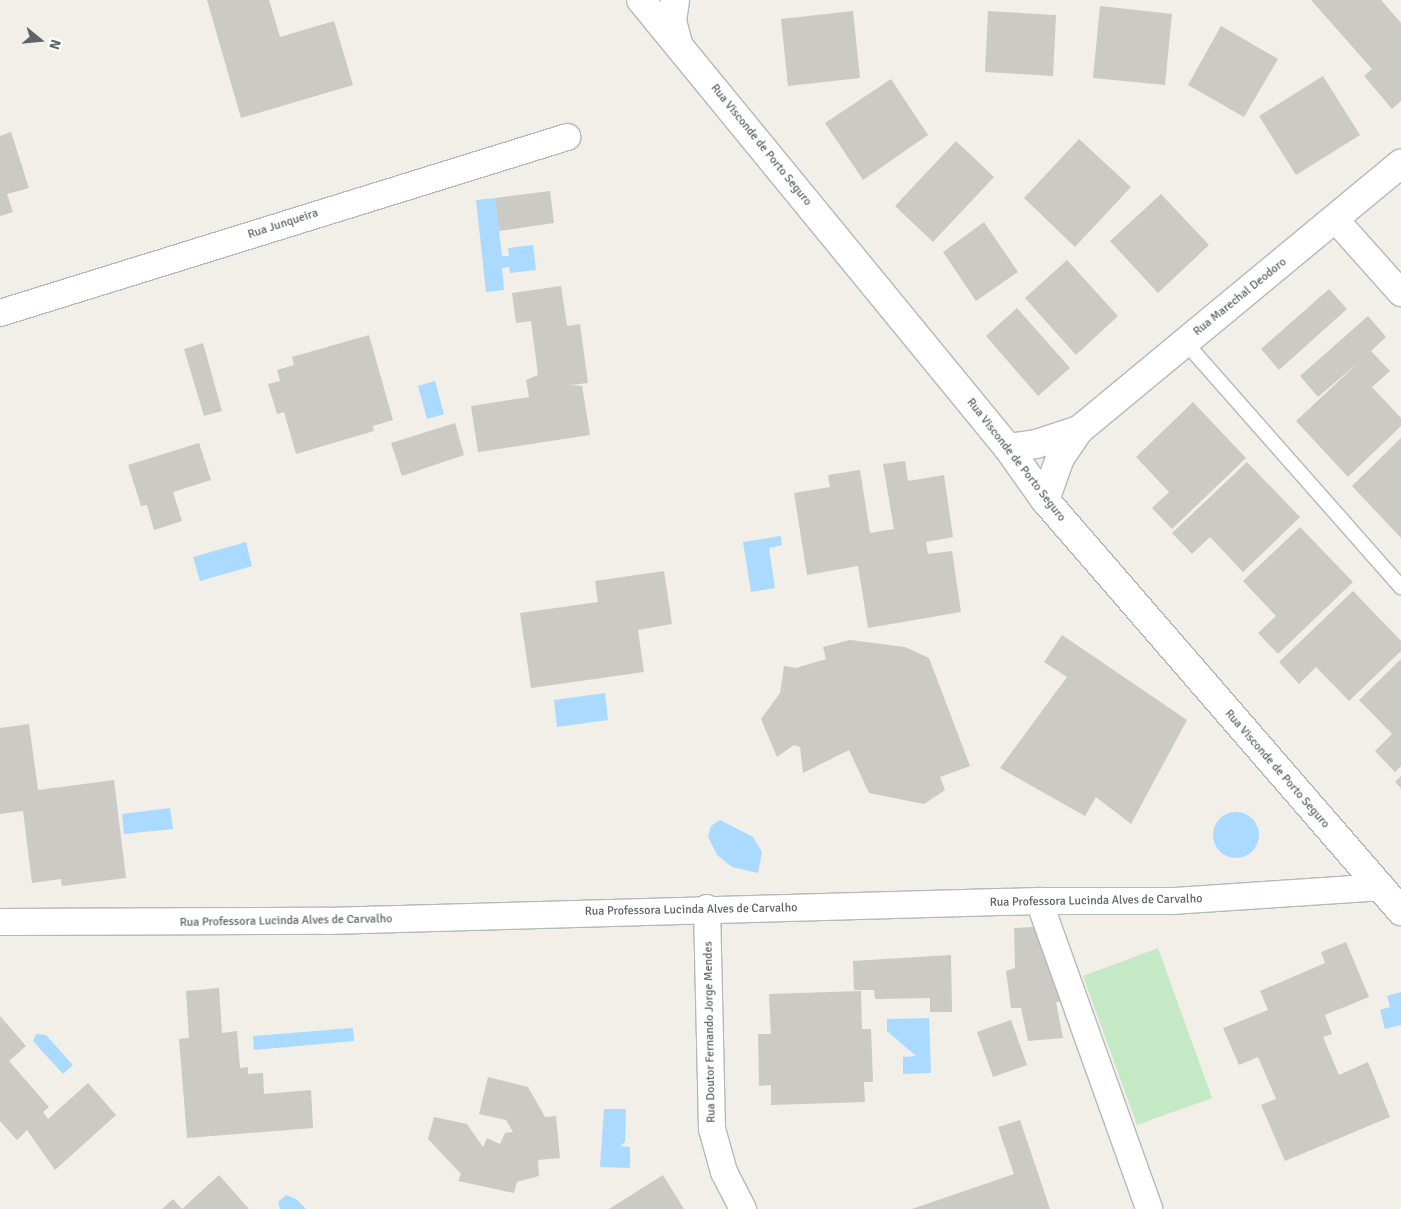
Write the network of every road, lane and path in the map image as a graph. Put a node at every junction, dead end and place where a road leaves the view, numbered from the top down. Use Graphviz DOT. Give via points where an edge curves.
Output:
graph roads {
  1 [pos="641,0"];
  2 [pos="675,0"];
  3 [pos="678,44"];
  4 [pos="567,137"];
  5 [pos="1401,164"];
  6 [pos="1335,219"];
  7 [pos="1401,293"];
  8 [pos="0,313"];
  9 [pos="1185,342"];
  10 [pos="1079,430"];
  11 [pos="1008,448"];
  12 [pos="1045,500"];
  13 [pos="1401,587"];
  14 [pos="1382,887"];
  15 [pos="1039,900"];
  16 [pos="707,908"];
  17 [pos="1401,911"];
  18 [pos="0,922"];
  19 [pos="743,1209"];
  20 [pos="1149,1209"];
  1 -- 3 [label="street, Rua Visconde de Porto Seguro"];
  2 -- 3 [label="street" via="672,21"];
  3 -- 11 [label="street, Rua Visconde de Porto Seguro"];
  4 -- 8 [label="street, Rua Junqueira"];
  5 -- 6 [label="street, Rua Marechal Deodoro"];
  6 -- 7 [label="street"];
  6 -- 9 [label="street, Rua Marechal Deodoro"];
  9 -- 10 [label="street, Rua Marechal Deodoro"];
  9 -- 13 [label="lane"];
  10 -- 11 [label="street, Rua Marechal Deodoro" via="1036,444"];
  10 -- 12 [label="street, Rua Marechal Deodoro" via="1060,458"];
  11 -- 12 [label="street, Rua Visconde de Porto Seguro"];
  12 -- 14 [label="street, Rua Visconde de Porto Seguro"];
  14 -- 15 [label="street, Rua Professora Lucinda Alves de Carvalho" via="1233,899"];
  14 -- 17 [label="street, Rua Visconde de Porto Seguro"];
  15 -- 16 [label="street, Rua Professora Lucinda Alves de Carvalho"];
  15 -- 20 [label="street"];
  16 -- 18 [label="street, Rua Professora Lucinda Alves de Carvalho" via="327,921"];
  16 -- 19 [label="street, Rua Doutor Fernando Jorge Mendes" via="712,1129 724,1172"];
}
